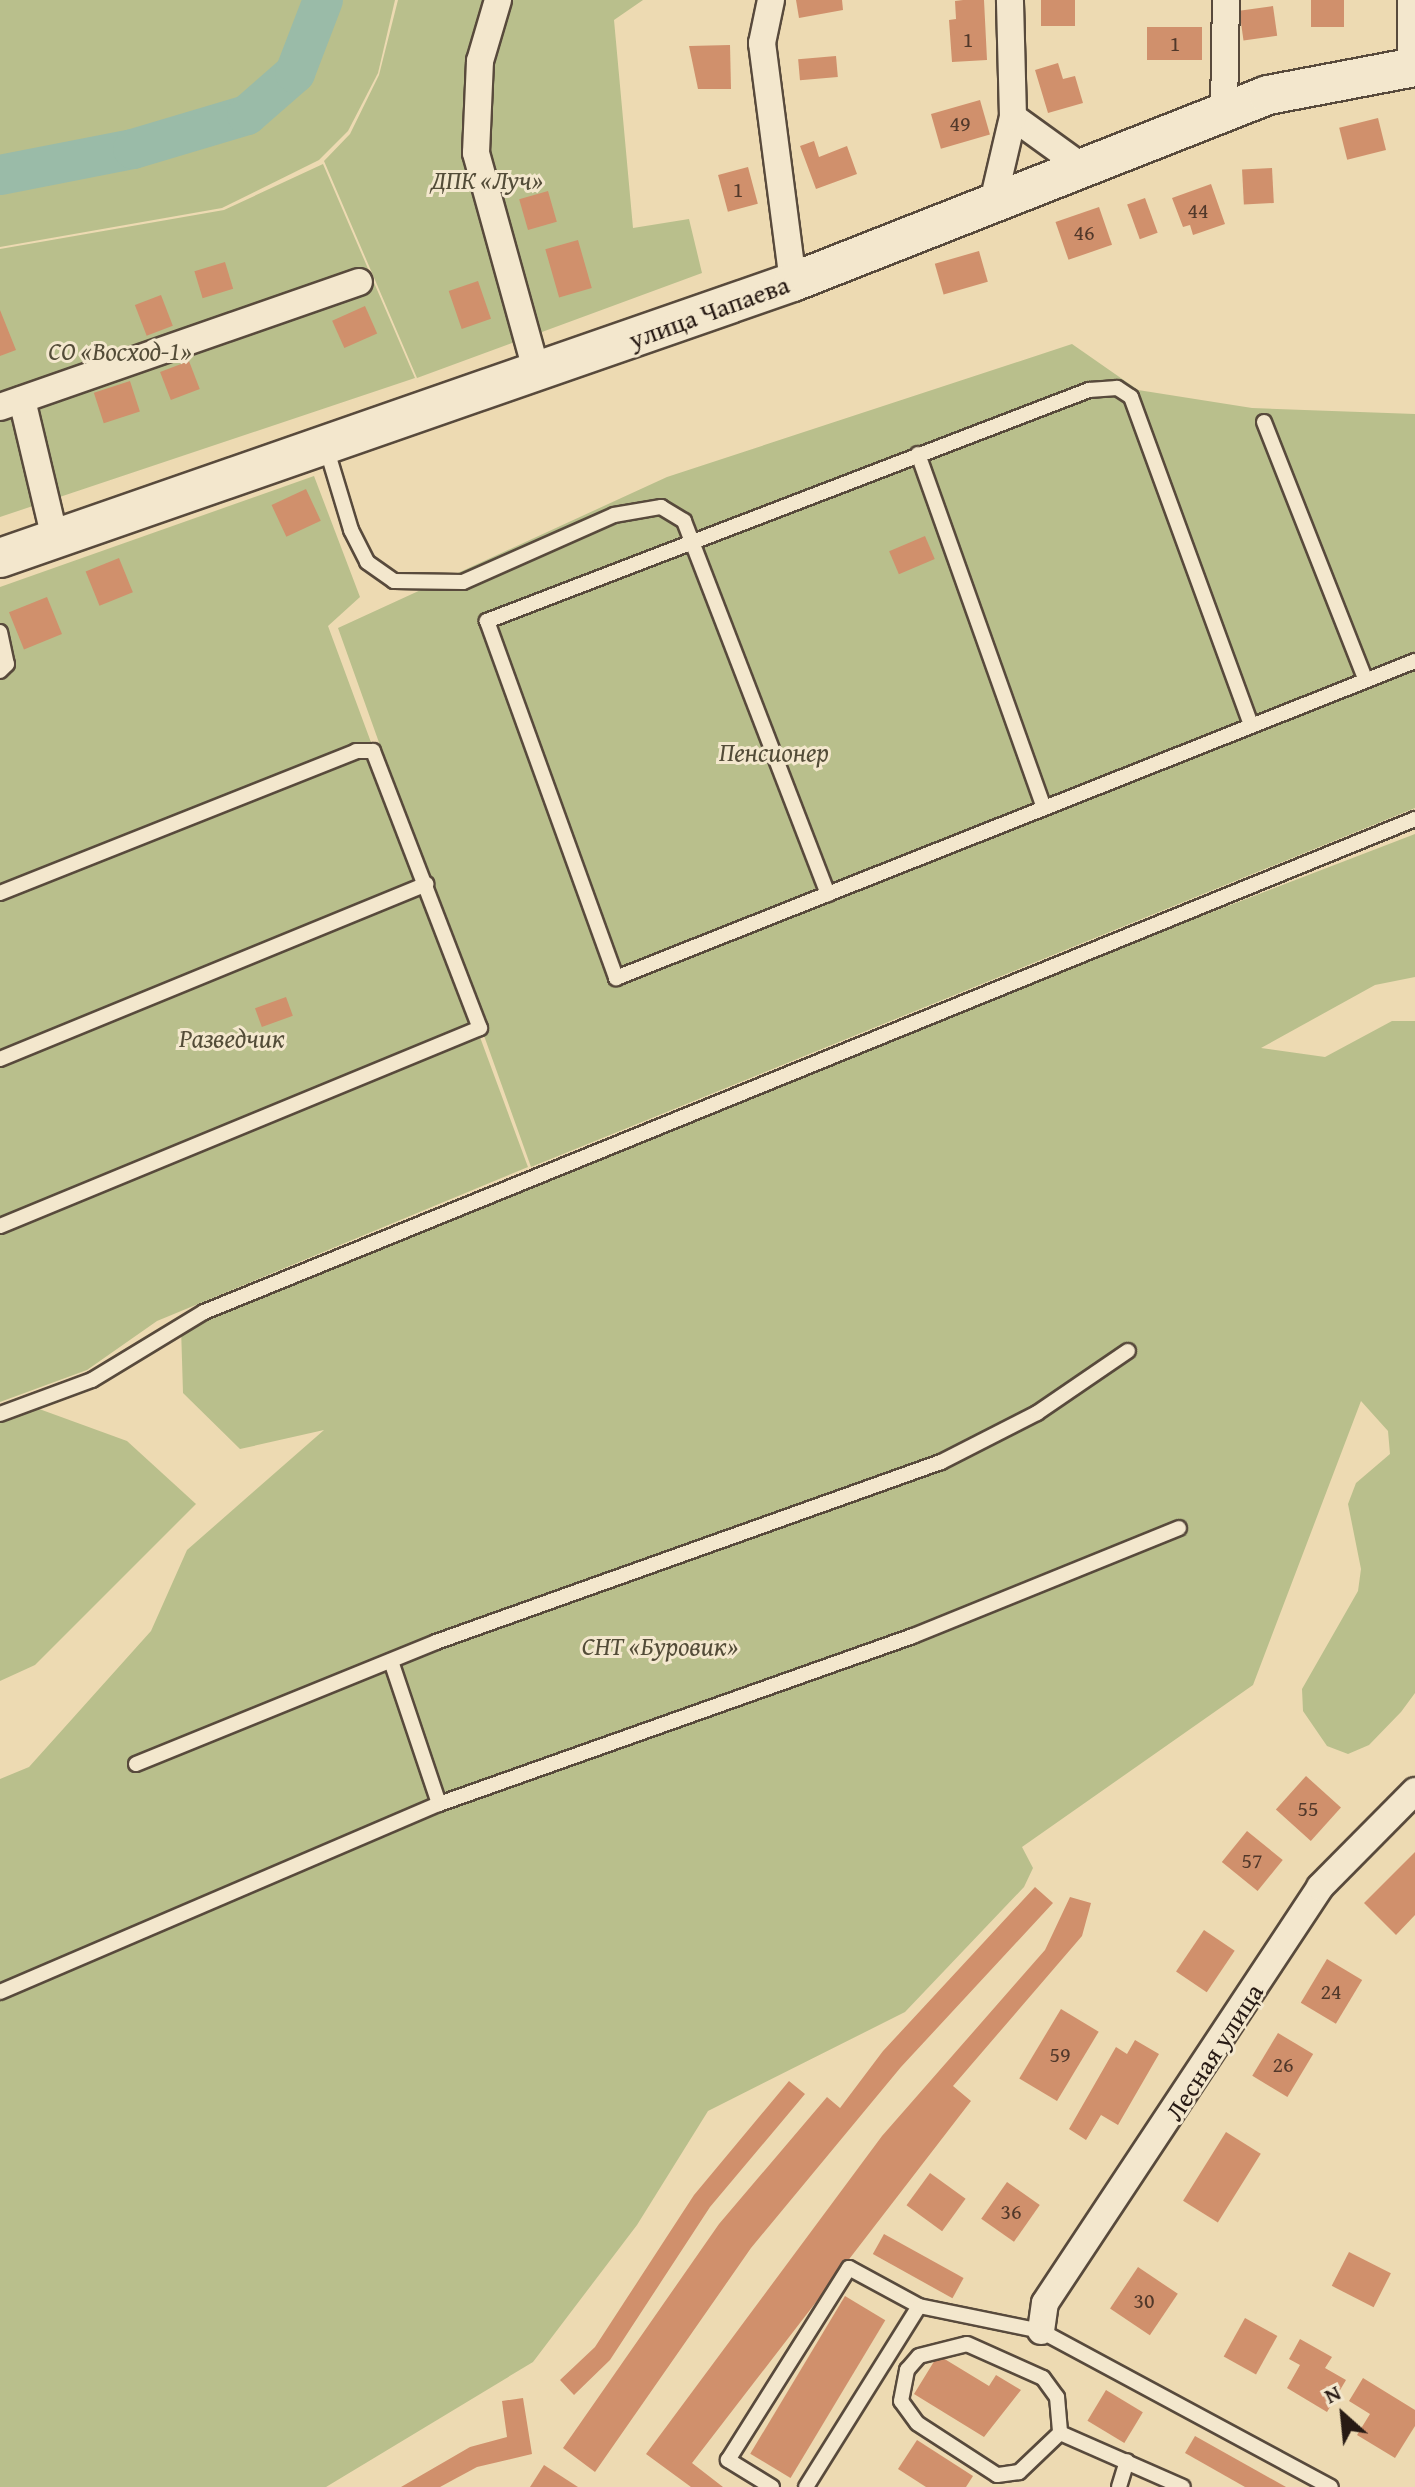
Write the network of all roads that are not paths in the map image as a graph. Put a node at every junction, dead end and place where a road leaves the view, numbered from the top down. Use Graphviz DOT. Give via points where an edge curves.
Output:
graph roads {
  1 [pos="498,0"];
  2 [pos="771,0"];
  3 [pos="1010,0"];
  4 [pos="1226,0"];
  5 [pos="1411,0"];
  6 [pos="1413,67"];
  7 [pos="1224,111"];
  8 [pos="1013,117"];
  9 [pos="1082,167"];
  10 [pos="993,202"];
  11 [pos="359,282"];
  12 [pos="793,282"];
  13 [pos="537,373"];
  14 [pos="11,404"];
  15 [pos="1264,422"];
  16 [pos="326,446"];
  17 [pos="918,454"];
  18 [pos="695,538"];
  19 [pos="55,539"];
  20 [pos="0,558"];
  21 [pos="0,632"];
  22 [pos="1415,661"];
  23 [pos="0,671"];
  24 [pos="1365,679"];
  25 [pos="1250,722"];
  26 [pos="1044,807"];
  27 [pos="1415,819"];
  28 [pos="427,884"];
  29 [pos="0,893"];
  30 [pos="828,894"];
  31 [pos="0,1059"];
  32 [pos="0,1226"];
  33 [pos="1128,1351"];
  34 [pos="0,1414"];
  35 [pos="1179,1528"];
  36 [pos="391,1661"];
  37 [pos="136,1764"];
  38 [pos="1415,1791"];
  39 [pos="439,1804"];
  40 [pos="0,1992"];
  41 [pos="919,2306"];
  42 [pos="1041,2331"];
  43 [pos="1060,2433"];
  44 [pos="1127,2461"];
  45 [pos="772,2487"];
  46 [pos="806,2487"];
  47 [pos="1119,2487"];
  48 [pos="1183,2487"];
  49 [pos="1331,2487"];
  1 -- 13 [label="street" via="480,61 476,153"];
  2 -- 12 [label="street" via="762,43"];
  3 -- 8 [label="street"];
  4 -- 7 [label="street"];
  5 -- 6 [label="street"];
  6 -- 7 [label="street, улица Чапаева" via="1317,80"];
  7 -- 9 [label="street, улица Чапаева"];
  8 -- 9 [label="street"];
  8 -- 10 [label="street"];
  9 -- 10 [label="street, улица Чапаева"];
  10 -- 12 [label="street, улица Чапаева"];
  11 -- 14 [label="street"];
  12 -- 13 [label="street, улица Чапаева"];
  13 -- 16 [label="street, улица Чапаева"];
  14 -- 19 [label="street"];
  15 -- 24 [label="lane"];
  16 -- 18 [label="lane" via="361,551 394,581 463,582 614,515 661,507"];
  16 -- 19 [label="street, улица Чапаева"];
  17 -- 18 [label="lane"];
  17 -- 25 [label="lane" via="1089,390 1117,388 1131,397"];
  17 -- 26 [label="lane"];
  18 -- 30 [label="lane"];
  18 -- 30 [label="lane" via="487,621 616,978"];
  19 -- 20 [label="street, улица Чапаева"];
  21 -- 23 [label="lane" via="7,664"];
  22 -- 24 [label="lane"];
  24 -- 25 [label="lane"];
  25 -- 26 [label="lane"];
  26 -- 30 [label="lane"];
  27 -- 34 [label="lane" via="204,1312 92,1380"];
  28 -- 29 [label="lane" via="382,762 365,751"];
  28 -- 31 [label="lane"];
  28 -- 32 [label="lane" via="480,1028"];
  33 -- 36 [label="lane" via="1037,1413 941,1462"];
  35 -- 39 [label="lane" via="913,1636"];
  36 -- 37 [label="lane"];
  36 -- 39 [label="lane"];
  38 -- 42 [label="street, Лесная улица" via="1320,1887 1045,2303"];
  39 -- 40 [label="lane"];
  41 -- 42 [label="lane"];
  41 -- 45 [label="lane" via="849,2268 728,2460"];
  41 -- 46 [label="lane"];
  42 -- 49 [label="lane"];
  43 -- 43 [label="lane" via="1057,2397 1043,2378 967,2344 936,2346 907,2370 901,2401 908,2414 997,2475 1030,2467"];
  43 -- 44 [label="lane"];
  44 -- 47 [label="lane"];
  44 -- 48 [label="lane"];
}
